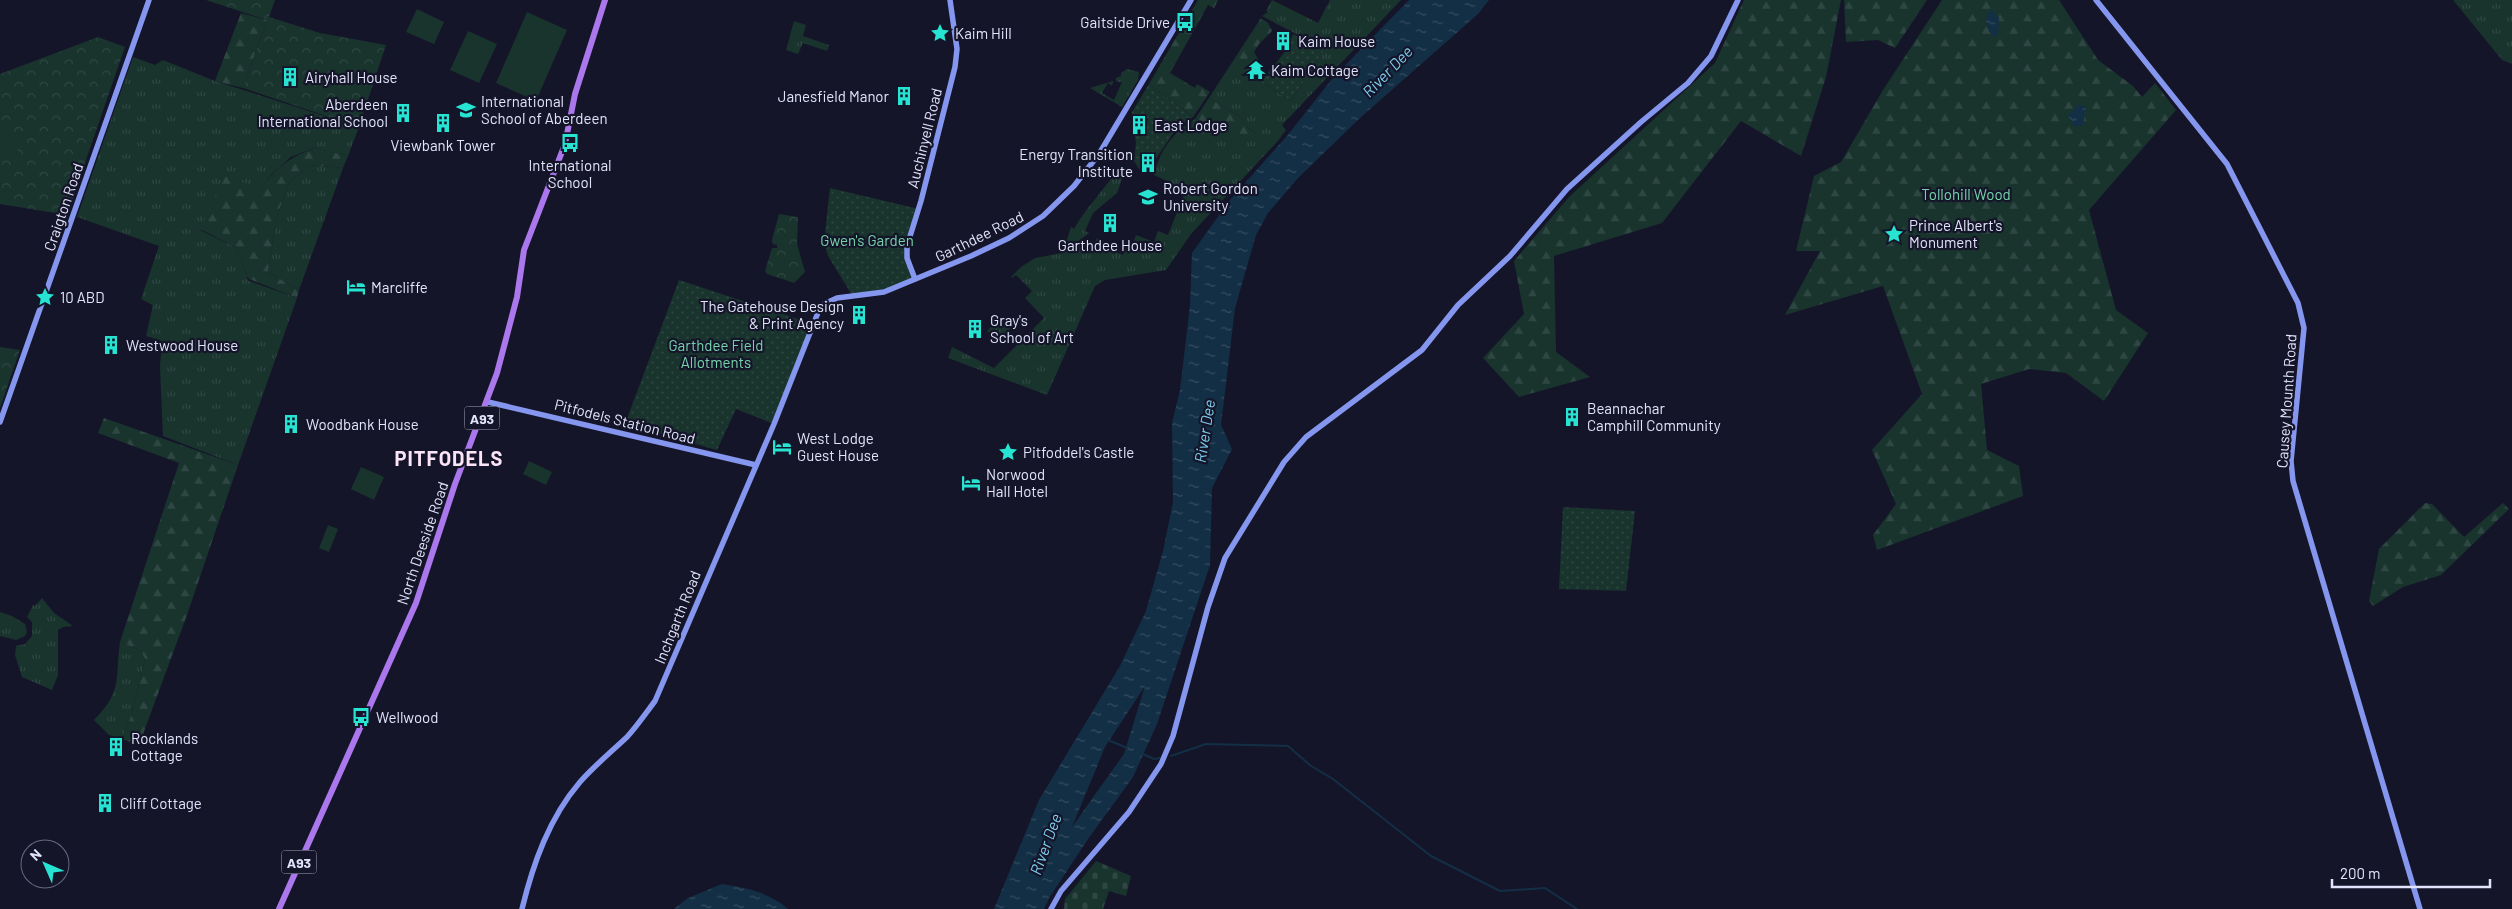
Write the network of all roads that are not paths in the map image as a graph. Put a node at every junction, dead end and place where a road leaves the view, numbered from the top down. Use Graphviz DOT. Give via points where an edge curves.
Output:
graph roads {
  1 [pos="149,0"];
  2 [pos="605,0"];
  3 [pos="950,0"];
  4 [pos="1191,0"];
  5 [pos="1738,0"];
  6 [pos="2096,0"];
  7 [pos="915,279"];
  8 [pos="819,310"];
  9 [pos="488,402"];
  10 [pos="0,422"];
  11 [pos="756,466"];
  12 [pos="522,907"];
  13 [pos="279,909"];
  14 [pos="514,909"];
  15 [pos="1051,909"];
  16 [pos="2420,909"];
  1 -- 10 [label="street, Craigton Road"];
  2 -- 9 [label="main road, North Deeside Road / A93" via="575,94 565,144 524,250 508,336"];
  3 -- 7 [label="street, Auchinyell Road" via="957,49 956,67 907,246 907,258"];
  4 -- 7 [label="street, Garthdee Road" via="1100,154 1066,194 1037,220 1009,238"];
  5 -- 15 [label="street" via="1711,56 1688,83 1567,189 1510,256 1458,305 1422,350 1306,437 1284,462 1225,558 1208,607 1173,736 1161,764 1129,812 1061,891"];
  6 -- 16 [label="street, Causey Mounth Road" via="2227,164 2298,303 2304,328 2291,461 2293,480"];
  7 -- 8 [label="street, Garthdee Road" via="884,292 837,298"];
  8 -- 11 [label="street, Inchgarth Road"];
  9 -- 11 [label="street, Pitfodels Station Road"];
  9 -- 13 [label="main road, North Deeside Road / A93" via="455,484 400,642"];
  11 -- 12 [label="street, Inchgarth Road" via="655,701 628,736 591,770 566,801 533,865"];
  12 -- 14 [label="street"];
}
